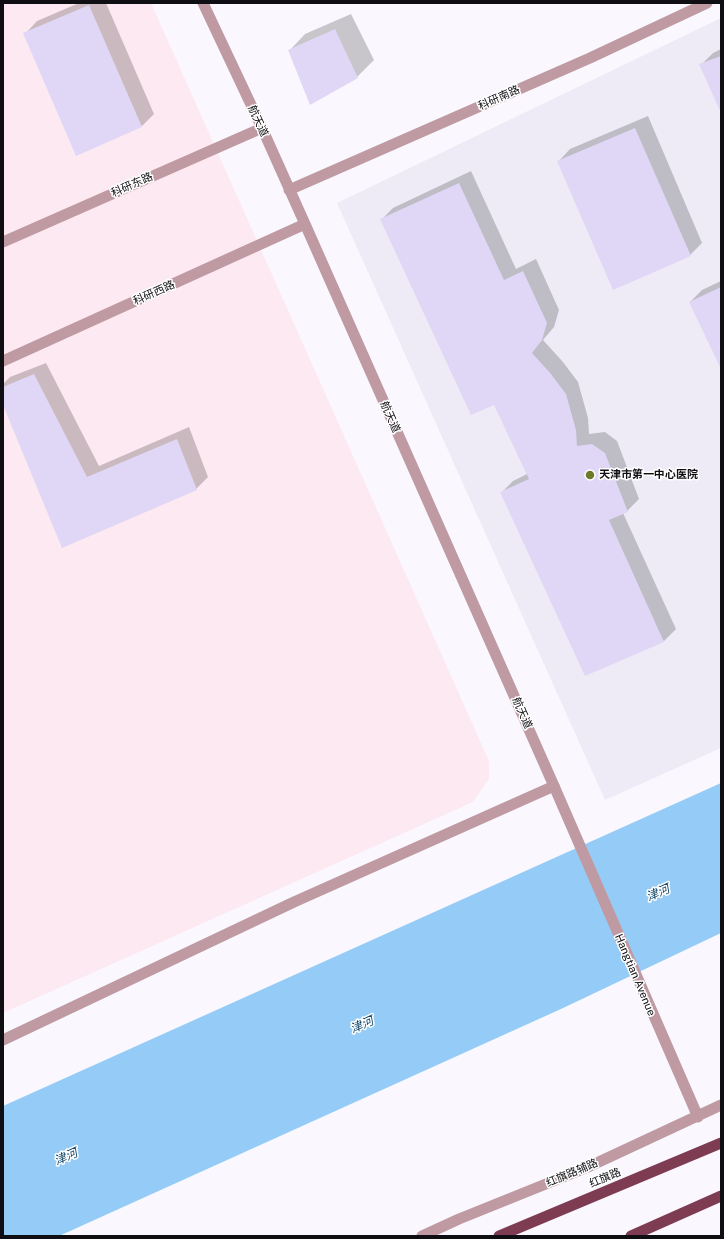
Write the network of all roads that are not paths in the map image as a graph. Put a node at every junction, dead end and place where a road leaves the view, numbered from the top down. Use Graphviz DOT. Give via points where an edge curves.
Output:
graph roads {
  1 [pos="203,3"];
  2 [pos="707,3"];
  3 [pos="262,128"];
  4 [pos="289,190"];
  5 [pos="304,224"];
  6 [pos="3,242"];
  7 [pos="3,361"];
  8 [pos="554,786"];
  9 [pos="574,832"];
  10 [pos="3,1040"];
  11 [pos="721,1105"];
  12 [pos="698,1117"];
  13 [pos="721,1143"];
  14 [pos="721,1196"];
  15 [pos="422,1236"];
  16 [pos="499,1236"];
  17 [pos="631,1236"];
  1 -- 3 [label="street, 航天道"];
  2 -- 4 [label="street, 科研南路" via="590,58"];
  3 -- 4 [label="street, 航天道"];
  3 -- 6 [label="street, 科研东路"];
  4 -- 5 [label="street, 航天道"];
  5 -- 7 [label="street, 科研西路"];
  5 -- 8 [label="street, 航天道"];
  8 -- 9 [label="street, 航天道"];
  8 -- 10 [label="street" via="294,902"];
  9 -- 12 [label="street, Hangtian Avenue"];
  11 -- 12 [label="street, 红旗路辅路"];
  12 -- 15 [label="street, 红旗路辅路" via="588,1167"];
  13 -- 16 [label="highway, 红旗路"];
  14 -- 17 [label="highway"];
}
